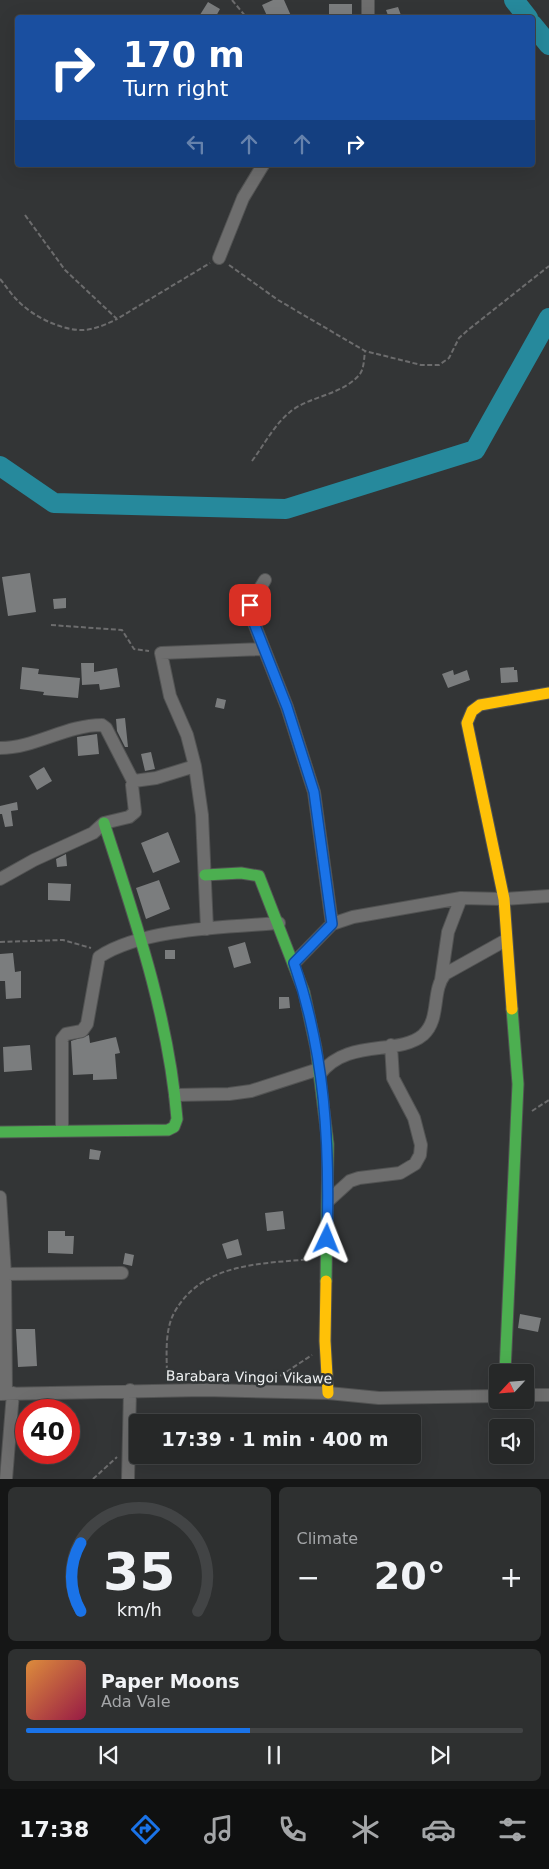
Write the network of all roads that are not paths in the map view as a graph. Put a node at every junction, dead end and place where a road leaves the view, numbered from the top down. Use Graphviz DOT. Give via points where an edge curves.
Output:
graph roads {
  1 [pos="368,0"];
  2 [pos="368,15"];
  3 [pos="262,167"];
  4 [pos="220,258"];
  5 [pos="265,580"];
  6 [pos="263,650"];
  7 [pos="549,693"];
  8 [pos="0,748"];
  9 [pos="195,766"];
  10 [pos="133,781"];
  11 [pos="104,824"];
  12 [pos="205,876"];
  13 [pos="0,879"];
  14 [pos="549,896"];
  15 [pos="461,898"];
  16 [pos="504,899"];
  17 [pos="279,923"];
  18 [pos="332,924"];
  19 [pos="207,929"];
  20 [pos="141,939"];
  21 [pos="506,940"];
  22 [pos="294,963"];
  23 [pos="440,980"];
  24 [pos="391,1045"];
  25 [pos="319,1071"];
  26 [pos="176,1095"];
  27 [pos="62,1130"];
  28 [pos="0,1132"];
  29 [pos="0,1197"];
  30 [pos="328,1202"];
  31 [pos="122,1273"];
  32 [pos="5,1274"];
  33 [pos="505,1364"];
  34 [pos="130,1390"];
  35 [pos="328,1393"];
  36 [pos="6,1394"];
  37 [pos="549,1394"];
  38 [pos="534,1395"];
  39 [pos="489,1396"];
  40 [pos="6,1479"];
  41 [pos="128,1479"];
  1 -- 2 [label="street"];
  3 -- 4 [label="street" via="243,198"];
  5 -- 6 [label="street" via="250,605"];
  6 -- 9 [label="street" via="161,653 170,696 187,735"];
  6 -- 18 [label="street" via="287,707 314,792"];
  7 -- 16 [label="street" via="480,705 468,718"];
  8 -- 10 [label="street" via="17,748 72,730 102,725"];
  9 -- 10 [label="street"];
  9 -- 12 [label="street" via="202,815"];
  10 -- 11 [label="street" via="133,814"];
  11 -- 13 [label="street" via="93,833"];
  11 -- 20 [label="street"];
  12 -- 17 [label="street" via="259,876"];
  12 -- 19 [label="street"];
  14 -- 16 [label="street"];
  15 -- 16 [label="street"];
  15 -- 18 [label="street" via="381,911"];
  15 -- 23 [label="street" via="448,932"];
  16 -- 21 [label="street"];
  17 -- 19 [label="street"];
  17 -- 22 [label="street"];
  18 -- 22 [label="street"];
  19 -- 20 [label="street"];
  20 -- 26 [label="street"];
  20 -- 27 [label="street" via="99,957 86,1024 82,1031 66,1034 62,1039"];
  21 -- 23 [label="street" via="452,969"];
  21 -- 33 [label="street" via="518,1120"];
  22 -- 25 [label="street" via="308,1002"];
  23 -- 24 [label="street" via="434,1015 424,1034 408,1042"];
  24 -- 25 [label="street" via="342,1056"];
  24 -- 30 [label="street" via="394,1078 414,1118 421,1144 420,1155 416,1164 400,1173 350,1181"];
  25 -- 26 [label="street" via="251,1091"];
  25 -- 30 [label="street" via="328,1144"];
  26 -- 27 [label="street" via="177,1119 174,1127 168,1130"];
  27 -- 28 [label="street"];
  29 -- 32 [label="street"];
  30 -- 35 [label="street"];
  31 -- 32 [label="street"];
  32 -- 36 [label="street"];
  34 -- 35 [label="street, Barabara Vingoi Vikawe"];
  34 -- 36 [label="street, Barabara Vingoi Vikawe"];
  34 -- 41 [label="street"];
  35 -- 39 [label="street, Barabara Vingoi Vikawe" via="379,1398"];
  36 -- 40 [label="street"];
  37 -- 38 [label="street"];
}
